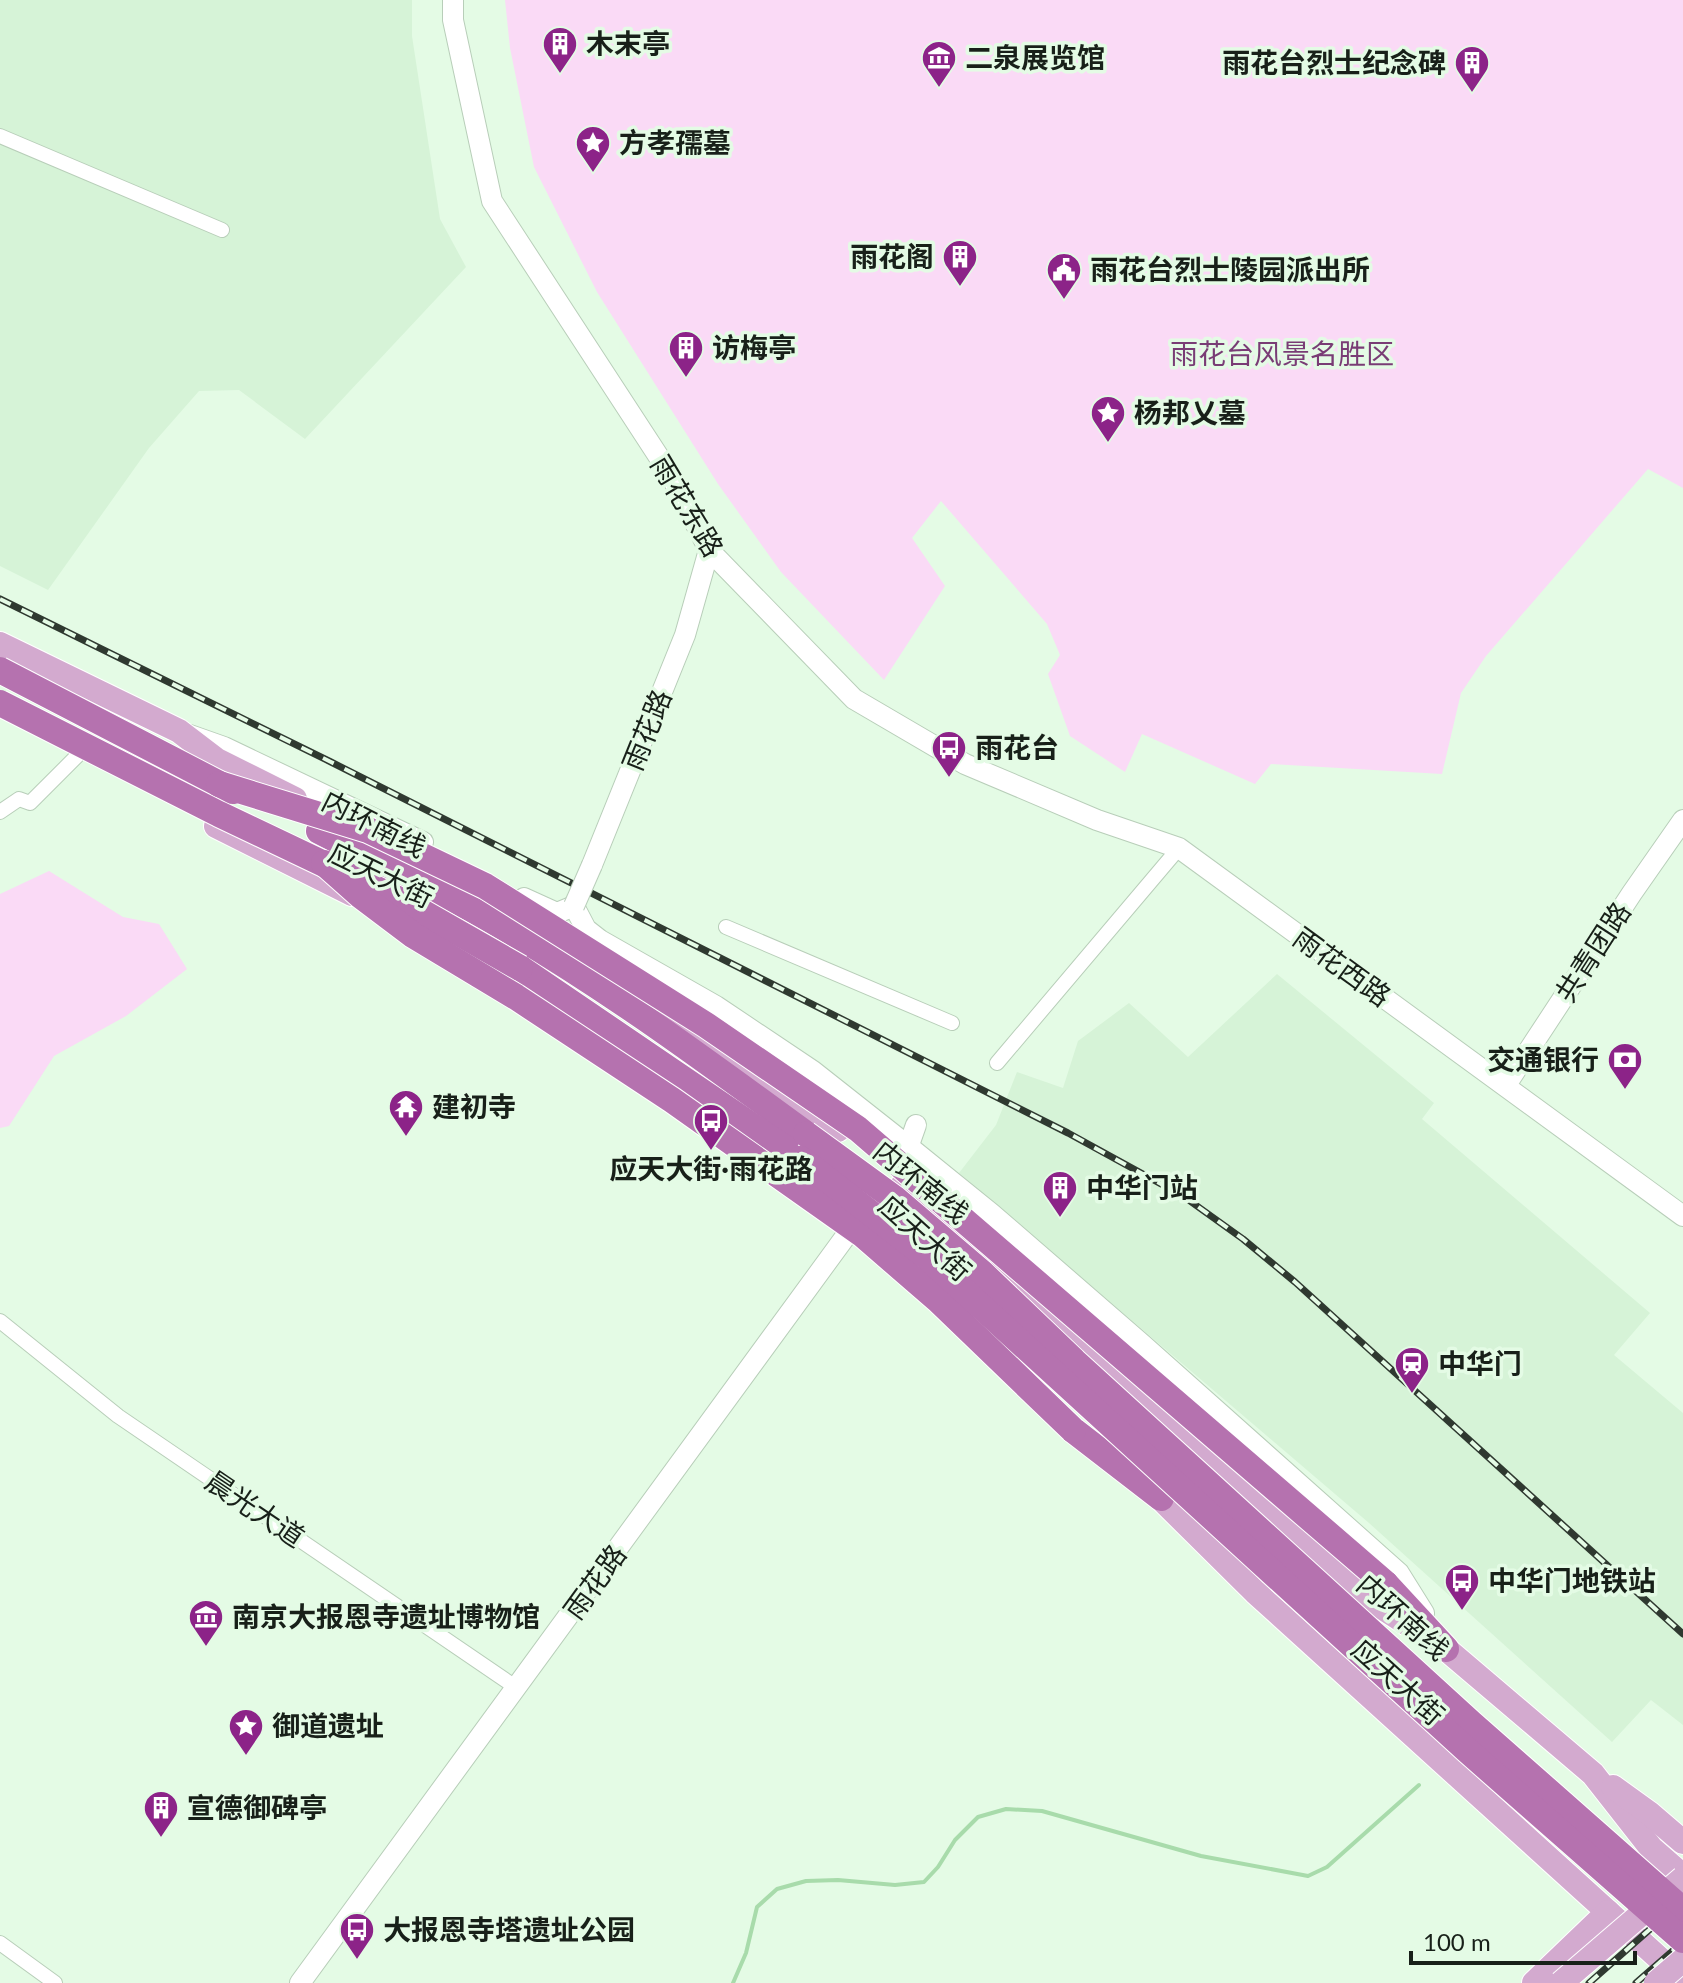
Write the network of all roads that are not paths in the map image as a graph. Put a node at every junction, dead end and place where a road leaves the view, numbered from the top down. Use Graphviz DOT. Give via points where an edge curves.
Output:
graph roads {
  1 [pos="453,0"];
  2 [pos="0,136"];
  3 [pos="222,230"];
  4 [pos="709,550"];
  5 [pos="0,644"];
  6 [pos="0,670"];
  7 [pos="105,694"];
  8 [pos="0,703"];
  9 [pos="0,717"];
  10 [pos="179,731"];
  11 [pos="77,756"];
  12 [pos="219,784"];
  13 [pos="3,806"];
  14 [pos="1683,820"];
  15 [pos="1179,848"];
  16 [pos="324,863"];
  17 [pos="574,906"];
  18 [pos="726,927"];
  19 [pos="952,1023"];
  20 [pos="997,1063"];
  21 [pos="1506,1085"];
  22 [pos="916,1125"];
  23 [pos="908,1146"];
  24 [pos="897,1179"];
  25 [pos="1683,1202"];
  26 [pos="1683,1216"];
  27 [pos="859,1218"];
  28 [pos="0,1321"];
  29 [pos="1161,1498"];
  30 [pos="1446,1649"];
  31 [pos="517,1688"];
  32 [pos="1593,1774"];
  33 [pos="1683,1842"];
  34 [pos="1683,1877"];
  35 [pos="1683,1910"];
  36 [pos="1608,1912"];
  37 [pos="1683,1940"];
  38 [pos="0,1943"];
  39 [pos="1681,1976"];
  40 [pos="55,1983"];
  41 [pos="300,1983"];
  42 [pos="1534,1983"];
  43 [pos="1561,1983"];
  44 [pos="1656,1983"];
  1 -- 4 [label="street, 雨花东路" via="492,201 670,474"];
  2 -- 3 [label="street"];
  4 -- 15 [label="street, 雨花东路" via="854,699 965,764"];
  4 -- 17 [label="street, 雨花路, bridge" via="685,635"];
  5 -- 7 [label="main road, 应天大街"];
  6 -- 12 [label="highway, 内环南线, bridge"];
  7 -- 10 [label="main road, 应天大街"];
  7 -- 11 [label="main road"];
  8 -- 16 [label="highway, 内环南线, bridge"];
  9 -- 11 [label="main road, 应天大街"];
  10 -- 17 [label="street, 应天大街" via="224,747 397,830 537,906 557,913"];
  10 -- 24 [label="main road, 应天大街" via="217,760 356,830 556,945 844,1134"];
  11 -- 13 [label="street" via="30,803 19,799"];
  11 -- 27 [label="main road, 应天大街" via="434,935 672,1085"];
  12 -- 30 [label="highway, bridge" via="368,830 485,886 858,1129 1385,1583"];
  12 -- 35 [label="highway, 内环南线, bridge" via="496,924 707,1061 894,1198"];
  14 -- 21 [label="street, 共青团路"];
  15 -- 20 [label="street"];
  15 -- 21 [label="street, 雨花西路"];
  16 -- 29 [label="highway, bridge" via="413,935 672,1100 863,1235 1073,1430"];
  16 -- 37 [label="highway, 内环南线, bridge" via="520,968 801,1159 927,1257"];
  17 -- 23 [label="street, 应天大街" via="586,929 600,940 728,1014 813,1071"];
  18 -- 19 [label="street"];
  21 -- 25 [label="street, 雨花西路"];
  21 -- 26 [label="street, 雨花西路"];
  22 -- 23 [label="street"];
  23 -- 24 [label="street"];
  23 -- 30 [label="street, 应天大街" via="1142,1344 1399,1573"];
  24 -- 27 [label="street, 雨花路"];
  24 -- 30 [label="main road, 应天大街" via="1372,1601"];
  27 -- 29 [label="main road, 应天大街"];
  27 -- 31 [label="street, 雨花路"];
  28 -- 31 [label="street, 晨光大道" via="118,1416"];
  29 -- 36 [label="main road, 应天大街" via="1255,1592"];
  30 -- 32 [label="main road, 应天大街"];
  31 -- 41 [label="street, 雨花路"];
  32 -- 33 [label="main road, 应天大街"];
  32 -- 34 [label="main road, 应天大街" via="1651,1848"];
  34 -- 43 [label="main road, bridge"];
  36 -- 39 [label="main road, 应天大街"];
  36 -- 42 [label="main road"];
  38 -- 40 [label="street"];
  39 -- 44 [label="main road, bridge"];
}
